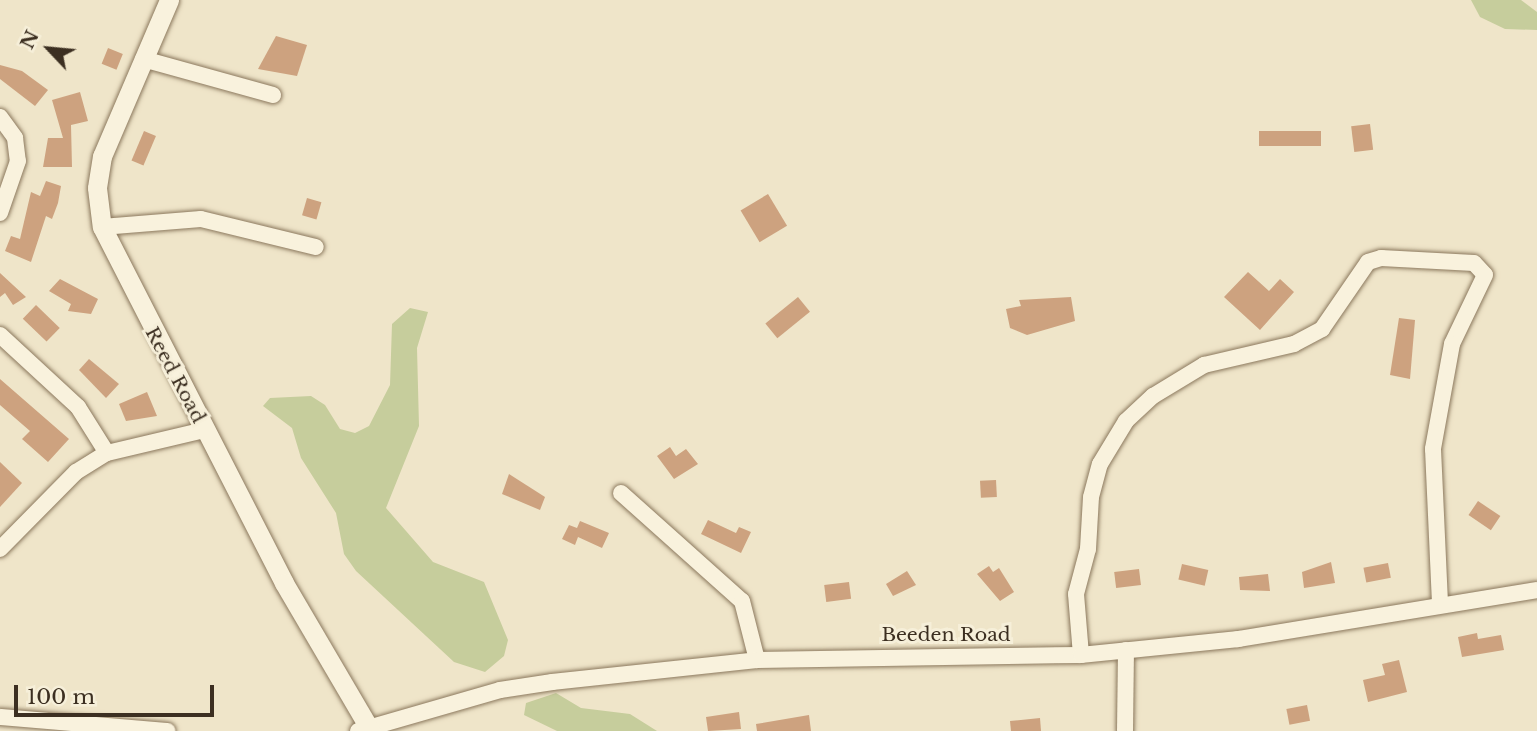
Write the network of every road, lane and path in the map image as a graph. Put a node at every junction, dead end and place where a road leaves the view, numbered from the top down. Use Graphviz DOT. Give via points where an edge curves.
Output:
graph roads {
  1 [pos="169,0"];
  2 [pos="143,59"];
  3 [pos="273,94"];
  4 [pos="0,117"];
  5 [pos="0,213"];
  6 [pos="102,227"];
  7 [pos="316,247"];
  8 [pos="0,335"];
  9 [pos="204,430"];
  10 [pos="107,453"];
  11 [pos="621,493"];
  12 [pos="3,541"];
  13 [pos="1537,590"];
  14 [pos="1440,605"];
  15 [pos="1126,650"];
  16 [pos="1081,656"];
  17 [pos="757,660"];
  18 [pos="0,717"];
  19 [pos="366,730"];
  20 [pos="167,731"];
  21 [pos="1125,731"];
  1 -- 2 [label="street, Reed Road"];
  2 -- 3 [label="street"];
  2 -- 6 [label="street, Reed Road" via="97,172"];
  4 -- 5 [label="street" via="15,138 18,161"];
  6 -- 7 [label="street" via="201,219"];
  6 -- 9 [label="street, Reed Road"];
  8 -- 10 [label="street" via="78,407"];
  9 -- 10 [label="street"];
  9 -- 19 [label="street, Reed Road"];
  10 -- 12 [label="street" via="76,472"];
  11 -- 17 [label="street" via="743,601"];
  13 -- 14 [label="street, Beeden Road"];
  14 -- 15 [label="street, Beeden Road"];
  14 -- 16 [label="street" via="1433,449 1452,344 1485,275 1474,263 1381,257 1368,262 1322,329 1282,348 1204,365 1153,396 1126,421 1100,464 1091,497 1088,549 1076,594"];
  15 -- 16 [label="street, Beeden Road"];
  15 -- 21 [label="street"];
  16 -- 17 [label="street, Beeden Road"];
  17 -- 19 [label="street, Beeden Road" via="500,690"];
  18 -- 20 [label="street"];
}
